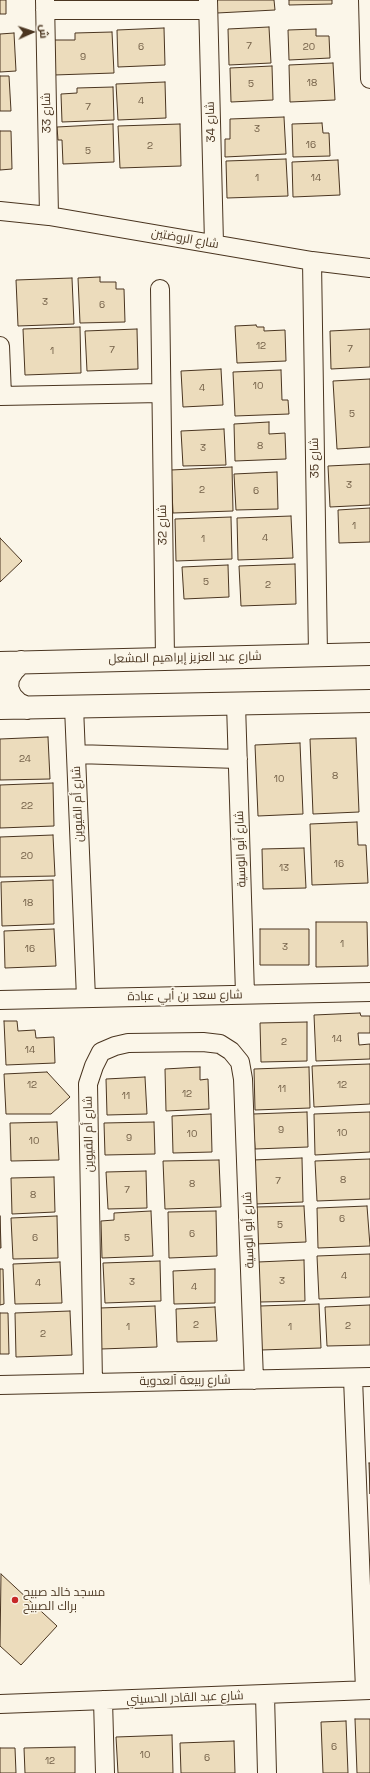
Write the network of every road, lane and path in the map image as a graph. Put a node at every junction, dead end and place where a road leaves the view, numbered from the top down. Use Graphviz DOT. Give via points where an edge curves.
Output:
graph roads {
  1 [pos="45,5"];
  2 [pos="208,5"];
  3 [pos="369,11"];
  4 [pos="370,79"];
  5 [pos="0,211"];
  6 [pos="48,216"];
  7 [pos="214,243"];
  8 [pos="312,262"];
  9 [pos="370,268"];
  10 [pos="160,290"];
  11 [pos="0,346"];
  12 [pos="161,392"];
  13 [pos="1,396"];
  14 [pos="370,654"];
  15 [pos="318,656"];
  16 [pos="165,658"];
  17 [pos="10,662"];
  18 [pos="370,701"];
  19 [pos="236,704"];
  20 [pos="74,707"];
  21 [pos="0,708"];
  22 [pos="27,708"];
  23 [pos="76,754"];
  24 [pos="238,759"];
  25 [pos="370,992"];
  26 [pos="245,994"];
  27 [pos="86,998"];
  28 [pos="0,1000"];
  29 [pos="243,1079"];
  30 [pos="362,1377"];
  31 [pos="254,1380"];
  32 [pos="93,1383"];
  33 [pos="0,1385"];
  34 [pos="364,1537"];
  35 [pos="367,1690"];
  36 [pos="265,1695"];
  37 [pos="103,1700"];
  38 [pos="0,1704"];
  39 [pos="105,1773"];
  40 [pos="267,1773"];
  1 -- 2 [label="street, شارع 33"];
  1 -- 6 [label="street, شارع 33"];
  2 -- 7 [label="street, شارع 34"];
  3 -- 4 [label="street"];
  5 -- 6 [label="street, شارع الروضتين"];
  6 -- 7 [label="street, شارع الروضتين"];
  7 -- 8 [label="street, شارع الروضتين"];
  8 -- 9 [label="street, شارع الروضتين"];
  8 -- 15 [label="street, شارع 35"];
  10 -- 12 [label="street, شارع 32"];
  11 -- 13 [label="street"];
  12 -- 13 [label="street"];
  12 -- 16 [label="street, شارع 32"];
  14 -- 15 [label="main road, شارع عبد العزيز إبراهيم المشعل"];
  15 -- 16 [label="main road, شارع عبد العزيز إبراهيم المشعل"];
  16 -- 17 [label="main road, شارع عبد العزيز إبراهيم المشعل"];
  17 -- 22 [label="main road" via="13,670 8,678 7,688 10,697"];
  18 -- 19 [label="main road"];
  19 -- 20 [label="main road"];
  19 -- 24 [label="street, شارع أبو الوسية"];
  20 -- 22 [label="main road"];
  20 -- 23 [label="street, شارع أم القيوين"];
  21 -- 22 [label="main road"];
  23 -- 24 [label="street"];
  23 -- 27 [label="street, شارع أم القيوين"];
  24 -- 26 [label="street, شارع أبو الوسية"];
  25 -- 26 [label="street, شارع سعد بن أبي عبادة"];
  26 -- 27 [label="street, شارع سعد بن أبي عبادة"];
  27 -- 28 [label="street, شارع سعد بن أبي عبادة"];
  29 -- 31 [label="street, شارع أبو الوسية"];
  29 -- 32 [label="street, شارع أم القيوين" via="240,1062 231,1051 220,1044 203,1042 115,1046 101,1052 94,1066 88,1084"];
  30 -- 31 [label="street, شارع ربيعة آلعدوية"];
  30 -- 34 [label="street"];
  31 -- 32 [label="street, شارع ربيعة آلعدوية"];
  32 -- 33 [label="street, شارع ربيعة آلعدوية"];
  34 -- 35 [label="street"];
  35 -- 36 [label="street, شارع عبد القادر الحسيني"];
  36 -- 37 [label="street, شارع عبد القادر الحسيني"];
  36 -- 40 [label="street"];
  37 -- 38 [label="street, شارع عبد القادر الحسيني"];
  37 -- 39 [label="street"];
}
